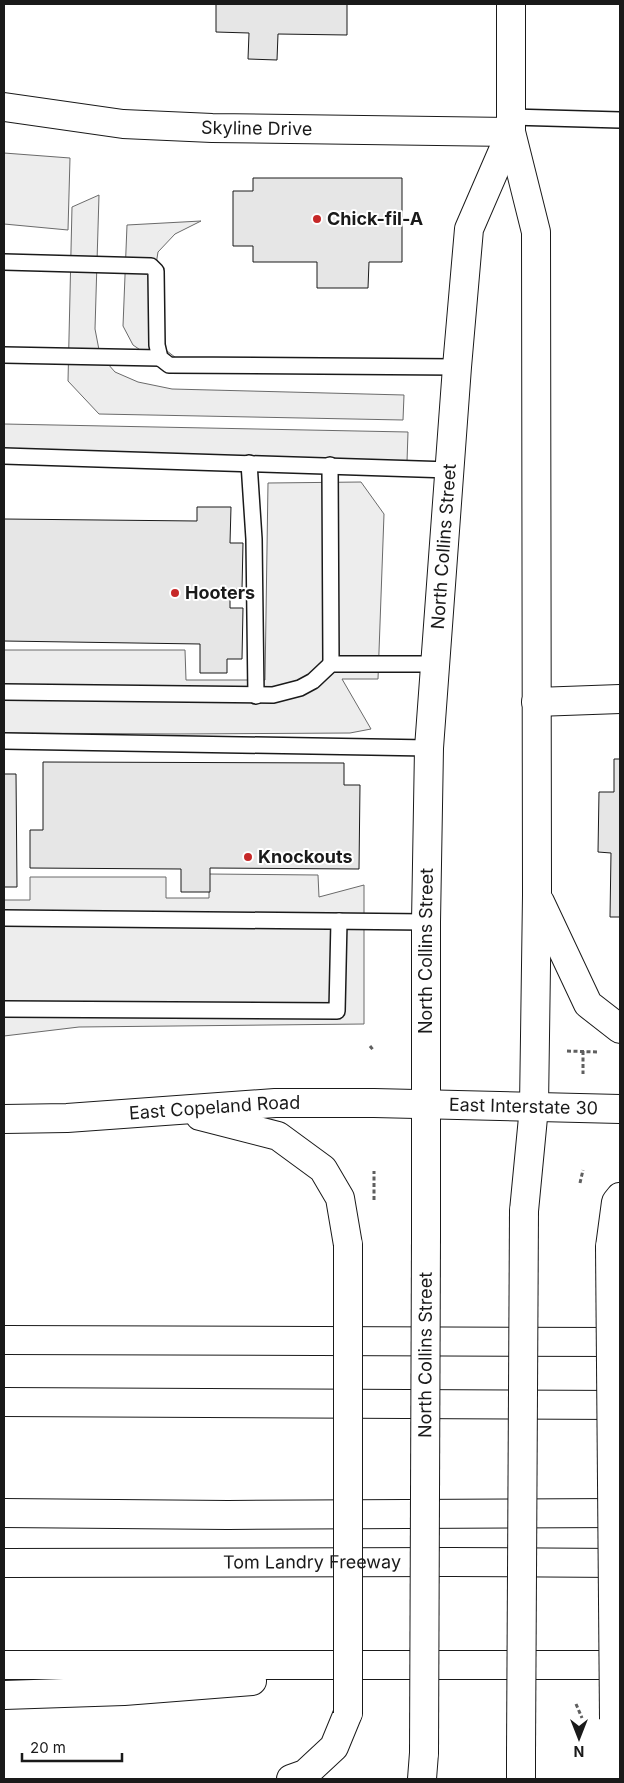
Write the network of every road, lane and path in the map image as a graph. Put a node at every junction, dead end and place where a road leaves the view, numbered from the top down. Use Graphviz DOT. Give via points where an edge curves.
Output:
graph roads {
  1 [pos="511,4"];
  2 [pos="4,107"];
  3 [pos="620,120"];
  4 [pos="510,124"];
  5 [pos="4,262"];
  6 [pos="4,355"];
  7 [pos="160,358"];
  8 [pos="457,367"];
  9 [pos="4,456"];
  10 [pos="249,463"];
  11 [pos="330,465"];
  12 [pos="450,470"];
  13 [pos="331,664"];
  14 [pos="436,664"];
  15 [pos="4,692"];
  16 [pos="256,696"];
  17 [pos="620,700"];
  18 [pos="536,702"];
  19 [pos="4,742"];
  20 [pos="429,748"];
  21 [pos="537,895"];
  22 [pos="4,918"];
  23 [pos="339,921"];
  24 [pos="426,922"];
  25 [pos="4,1009"];
  26 [pos="620,1029"];
  27 [pos="370,1046"];
  28 [pos="374,1051"];
  29 [pos="567,1051"];
  30 [pos="583,1074"];
  31 [pos="426,1104"];
  32 [pos="534,1107"];
  33 [pos="620,1109"];
  34 [pos="176,1110"];
  35 [pos="4,1118"];
  36 [pos="583,1170"];
  37 [pos="580,1184"];
  38 [pos="620,1197"];
  39 [pos="4,1333"];
  40 [pos="4,1340"];
  41 [pos="120,1340"];
  42 [pos="620,1342"];
  43 [pos="4,1402"];
  44 [pos="620,1405"];
  45 [pos="4,1513"];
  46 [pos="620,1513"];
  47 [pos="4,1563"];
  48 [pos="620,1563"];
  49 [pos="4,1665"];
  50 [pos="464,1666"];
  51 [pos="620,1666"];
  52 [pos="4,1695"];
  53 [pos="617,1727"];
  54 [pos="423,1766"];
  55 [pos="521,1767"];
  56 [pos="291,1779"];
  1 -- 4 [label="main road, North Collins Street"];
  2 -- 4 [label="main road, Skyline Drive" via="123,124 212,128"];
  3 -- 4 [label="lane"];
  4 -- 8 [label="main road, North Collins Street" via="469,230"];
  4 -- 18 [label="main road, North Collins Street" via="536,232"];
  5 -- 7 [label="lane" via="151,266 156,271"];
  6 -- 7 [label="lane"];
  7 -- 8 [label="lane" via="169,365"];
  8 -- 12 [label="main road, North Collins Street"];
  9 -- 10 [label="lane"];
  10 -- 11 [label="lane"];
  10 -- 16 [label="lane" via="254,539"];
  11 -- 12 [label="lane"];
  11 -- 13 [label="lane"];
  12 -- 14 [label="main road, North Collins Street"];
  13 -- 14 [label="lane"];
  13 -- 16 [label="lane" via="313,682 300,688"];
  14 -- 20 [label="main road, North Collins Street"];
  15 -- 16 [label="lane"];
  17 -- 18 [label="main road"];
  18 -- 21 [label="main road, North Collins Street"];
  19 -- 20 [label="lane"];
  20 -- 24 [label="main road, North Collins Street"];
  21 -- 26 [label="main road" via="588,1004"];
  21 -- 32 [label="main road, North Collins Street"];
  22 -- 23 [label="lane"];
  23 -- 24 [label="lane"];
  23 -- 25 [label="lane" via="337,1011"];
  24 -- 31 [label="main road, North Collins Street"];
  27 -- 28 [label="path"];
  29 -- 30 [label="path" via="583,1051"];
  31 -- 32 [label="main road, East Interstate 30"];
  31 -- 34 [label="main road, East Copeland Road" via="275,1103"];
  31 -- 54 [label="main road, North Collins Street, bridge"];
  32 -- 33 [label="main road, East Interstate 30"];
  32 -- 55 [label="main road, North Collins Street, bridge" via="524,1211"];
  34 -- 35 [label="main road, East Copeland Road" via="67,1118"];
  34 -- 56 [label="main road, bridge" via="278,1136 323,1169 340,1198 348,1245 348,1713 334,1747 305,1774"];
  36 -- 37 [label="path"];
  38 -- 53 [label="main road, bridge" via="616,1202 610,1247"];
  39 -- 41 [label="main road"];
  40 -- 41 [label="main road"];
  41 -- 42 [label="main road"];
  43 -- 44 [label="main road"];
  45 -- 46 [label="main road"];
  47 -- 48 [label="main road, Tom Landry Freeway"];
  49 -- 50 [label="main road"];
  50 -- 51 [label="main road"];
  50 -- 52 [label="main road" via="124,1691"];
}
